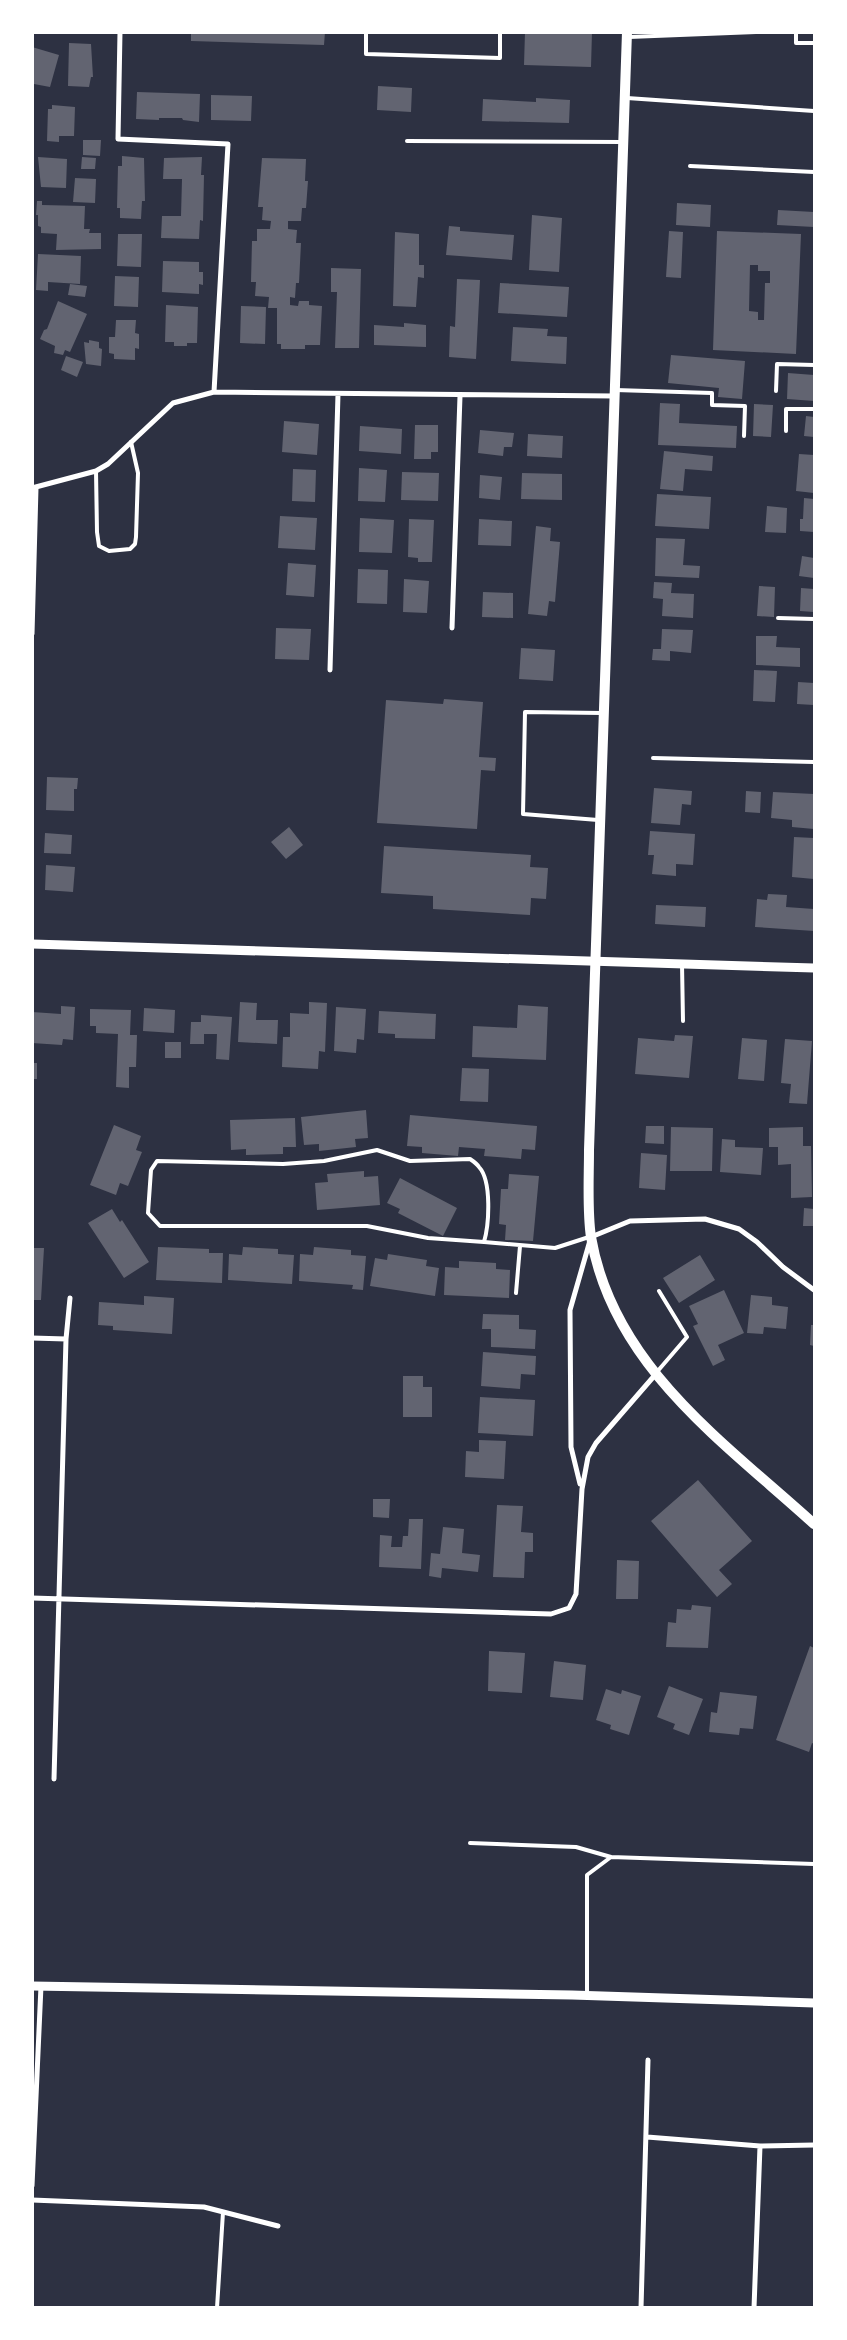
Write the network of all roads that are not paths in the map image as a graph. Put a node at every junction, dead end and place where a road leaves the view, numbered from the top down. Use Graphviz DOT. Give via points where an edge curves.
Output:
graph roads {
  1 [pos="120,32"];
  2 [pos="366,32"];
  3 [pos="500,32"];
  4 [pos="756,32"];
  5 [pos="796,32"];
  6 [pos="690,34"];
  7 [pos="627,35"];
  8 [pos="814,43"];
  9 [pos="624,98"];
  10 [pos="814,110"];
  11 [pos="407,141"];
  12 [pos="623,142"];
  13 [pos="690,166"];
  14 [pos="814,172"];
  15 [pos="814,365"];
  16 [pos="776,391"];
  17 [pos="214,392"];
  18 [pos="615,393"];
  19 [pos="338,394"];
  20 [pos="460,396"];
  21 [pos="814,409"];
  22 [pos="786,431"];
  23 [pos="744,436"];
  24 [pos="131,441"];
  25 [pos="96,472"];
  26 [pos="34,488"];
  27 [pos="778,618"];
  28 [pos="814,619"];
  29 [pos="452,628"];
  30 [pos="32,634"];
  31 [pos="330,670"];
  32 [pos="605,713"];
  33 [pos="653,758"];
  34 [pos="814,762"];
  35 [pos="600,820"];
  36 [pos="32,944"];
  37 [pos="595,961"];
  38 [pos="682,964"];
  39 [pos="814,968"];
  40 [pos="684,1020"];
  41 [pos="591,1237"];
  42 [pos="484,1242"];
  43 [pos="520,1246"];
  44 [pos="814,1290"];
  45 [pos="659,1291"];
  46 [pos="516,1293"];
  47 [pos="70,1298"];
  48 [pos="32,1338"];
  49 [pos="66,1339"];
  50 [pos="655,1375"];
  51 [pos="582,1489"];
  52 [pos="814,1524"];
  53 [pos="32,1598"];
  54 [pos="60,1599"];
  55 [pos="54,1779"];
  56 [pos="470,1843"];
  57 [pos="611,1857"];
  58 [pos="814,1864"];
  59 [pos="37,1986"];
  60 [pos="587,1995"];
  61 [pos="814,2003"];
  62 [pos="648,2060"];
  63 [pos="34,2122"];
  64 [pos="647,2137"];
  65 [pos="814,2145"];
  66 [pos="760,2146"];
  67 [pos="32,2186"];
  68 [pos="32,2200"];
  69 [pos="223,2212"];
  70 [pos="278,2226"];
  71 [pos="217,2308"];
  72 [pos="641,2308"];
  73 [pos="754,2308"];
  1 -- 17 [label="street" via="118,139 228,144"];
  2 -- 3 [label="lane" via="366,54 500,58"];
  4 -- 6 [label="lane"];
  5 -- 8 [label="lane" via="796,44"];
  6 -- 7 [label="lane"];
  7 -- 9 [label="main road"];
  9 -- 10 [label="lane"];
  9 -- 12 [label="main road"];
  11 -- 12 [label="lane"];
  12 -- 18 [label="main road"];
  13 -- 14 [label="lane"];
  15 -- 16 [label="lane" via="777,364"];
  17 -- 19 [label="street"];
  17 -- 24 [label="street" via="174,404"];
  18 -- 20 [label="street"];
  18 -- 23 [label="lane" via="712,394 712,405 745,406"];
  18 -- 32 [label="main road"];
  19 -- 20 [label="street"];
  19 -- 31 [label="street"];
  20 -- 29 [label="street"];
  21 -- 22 [label="lane" via="786,409"];
  24 -- 25 [label="street"];
  24 -- 25 [label="lane" via="138,473 136,537 130,549 109,551 99,546"];
  25 -- 26 [label="street"];
  26 -- 30 [label="street"];
  27 -- 28 [label="lane"];
  32 -- 35 [label="main road"];
  32 -- 35 [label="lane" via="525,712 523,814"];
  33 -- 34 [label="lane"];
  35 -- 37 [label="main road"];
  36 -- 37 [label="street"];
  37 -- 38 [label="street"];
  37 -- 41 [label="main road" via="589,1150"];
  38 -- 39 [label="street"];
  38 -- 40 [label="lane"];
  41 -- 43 [label="lane" via="555,1248"];
  41 -- 44 [label="street" via="630,1221 705,1219 739,1229"];
  41 -- 50 [label="main road" via="607,1295 630,1339"];
  41 -- 51 [label="street" via="570,1310 571,1447"];
  42 -- 42 [label="lane" via="428,1238 367,1226 160,1226 148,1212 151,1170 157,1161 283,1164 377,1150 410,1161 470,1159 480,1168 488,1186"];
  42 -- 43 [label="lane"];
  43 -- 46 [label="lane"];
  45 -- 50 [label="lane" via="687,1337"];
  47 -- 49 [label="street"];
  48 -- 49 [label="street"];
  49 -- 54 [label="street"];
  50 -- 51 [label="street" via="596,1443 588,1458"];
  50 -- 52 [label="main road" via="724,1446"];
  51 -- 54 [label="street" via="576,1594 569,1608 551,1614"];
  53 -- 54 [label="street"];
  54 -- 55 [label="street"];
  56 -- 57 [label="lane" via="576,1847"];
  57 -- 58 [label="lane"];
  57 -- 60 [label="lane" via="587,1875"];
  59 -- 60 [label="street"];
  59 -- 63 [label="street"];
  60 -- 61 [label="street"];
  62 -- 64 [label="street"];
  63 -- 67 [label="street"];
  64 -- 66 [label="street"];
  64 -- 72 [label="street"];
  65 -- 66 [label="street"];
  66 -- 73 [label="street"];
  68 -- 69 [label="street" via="204,2207"];
  69 -- 70 [label="street"];
  69 -- 71 [label="lane"];
}
